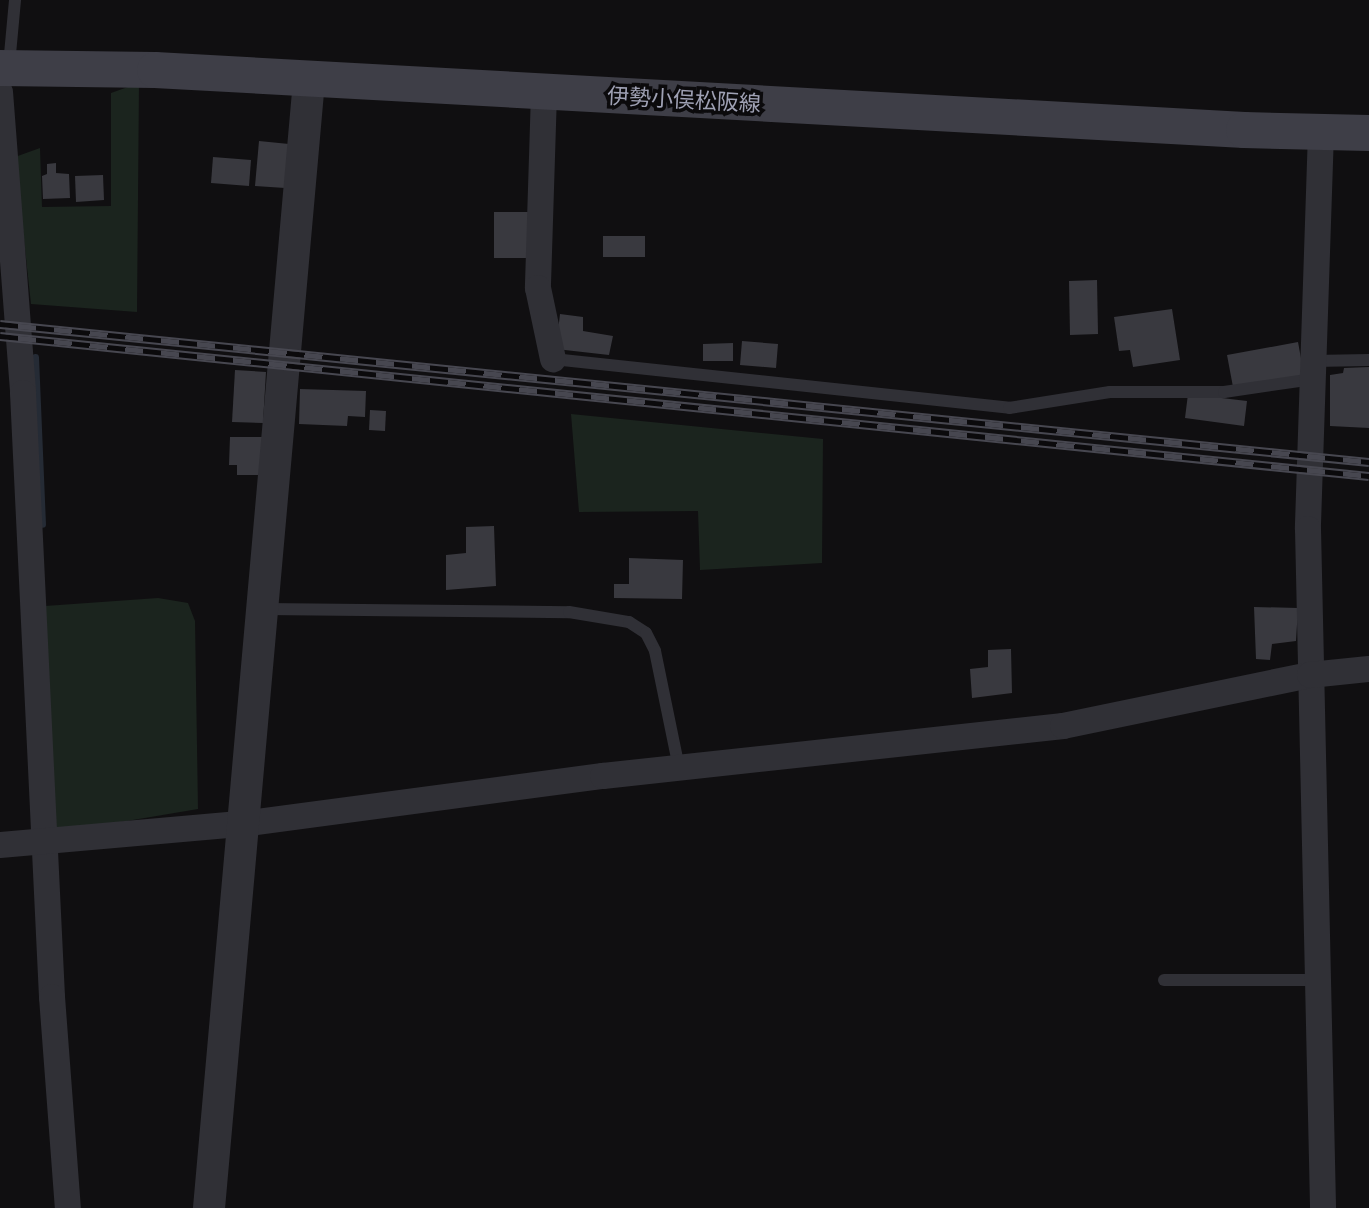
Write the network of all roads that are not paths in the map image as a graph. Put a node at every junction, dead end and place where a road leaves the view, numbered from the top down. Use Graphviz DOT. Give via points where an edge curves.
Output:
graph roads {
  1 [pos="15,0"];
  2 [pos="3,76"];
  3 [pos="309,80"];
  4 [pos="544,93"];
  5 [pos="1321,132"];
  6 [pos="1369,133"];
  7 [pos="553,359"];
  8 [pos="1369,360"];
  9 [pos="1313,370"];
  10 [pos="12,389"];
  11 [pos="263,609"];
  12 [pos="1369,669"];
  13 [pos="1310,675"];
  14 [pos="679,768"];
  15 [pos="242,824"];
  16 [pos="44,842"];
  17 [pos="0,845"];
  18 [pos="1164,980"];
  19 [pos="1317,980"];
  20 [pos="68,1208"];
  21 [pos="209,1208"];
  22 [pos="1323,1208"];
  1 -- 2 [label="lane"];
  2 -- 3 [label="main road, 伊勢小俣松阪線" via="155,70"];
  2 -- 10 [label="street"];
  3 -- 4 [label="main road, 伊勢小俣松阪線"];
  3 -- 11 [label="street"];
  4 -- 5 [label="main road, 伊勢小俣松阪線"];
  4 -- 7 [label="street" via="538,288"];
  5 -- 6 [label="main road, 伊勢小俣松阪線"];
  5 -- 9 [label="street"];
  7 -- 9 [label="lane" via="1009,408 1110,392 1224,392"];
  8 -- 9 [label="lane"];
  9 -- 13 [label="street"];
  10 -- 16 [label="street"];
  11 -- 14 [label="lane" via="569,612 629,622 646,633 655,651"];
  11 -- 15 [label="street"];
  12 -- 13 [label="street"];
  13 -- 14 [label="street" via="1063,726"];
  13 -- 19 [label="street"];
  14 -- 15 [label="street"];
  15 -- 16 [label="street"];
  15 -- 21 [label="street"];
  16 -- 17 [label="street"];
  16 -- 20 [label="street"];
  18 -- 19 [label="lane"];
  19 -- 22 [label="street"];
}
